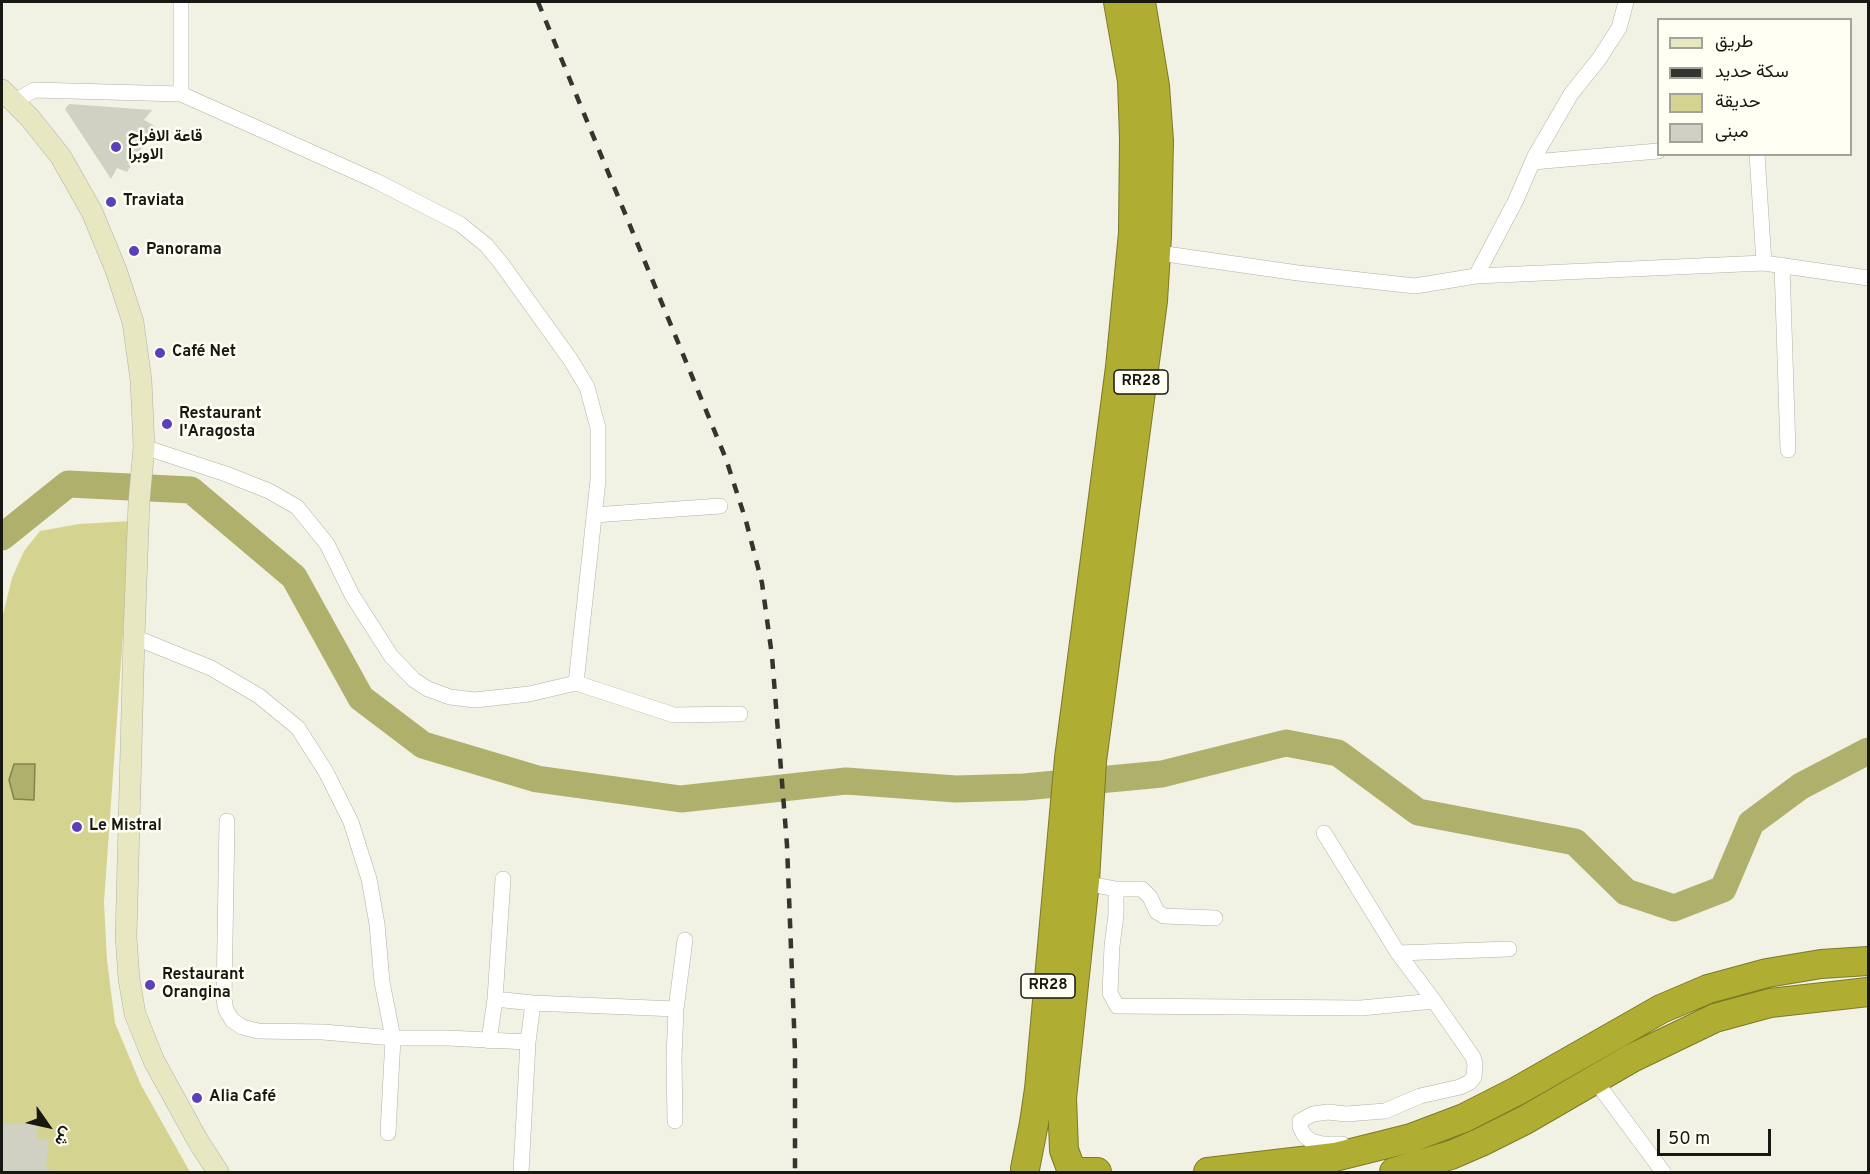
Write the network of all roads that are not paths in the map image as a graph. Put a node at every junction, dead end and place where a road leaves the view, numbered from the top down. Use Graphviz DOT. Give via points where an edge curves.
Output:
graph roads {
  1 [pos="181,2"];
  2 [pos="1118,2"];
  3 [pos="1141,2"];
  4 [pos="1626,2"];
  5 [pos="181,94"];
  6 [pos="8,96"];
  7 [pos="1657,151"];
  8 [pos="1757,156"];
  9 [pos="1533,162"];
  10 [pos="1144,251"];
  11 [pos="1764,263"];
  12 [pos="1782,265"];
  13 [pos="1476,276"];
  14 [pos="1869,278"];
  15 [pos="1788,450"];
  16 [pos="143,456"];
  17 [pos="720,506"];
  18 [pos="594,515"];
  19 [pos="134,637"];
  20 [pos="576,682"];
  21 [pos="740,714"];
  22 [pos="1078,802"];
  23 [pos="227,822"];
  24 [pos="1324,833"];
  25 [pos="503,879"];
  26 [pos="1085,881"];
  27 [pos="1116,889"];
  28 [pos="1215,918"];
  29 [pos="685,940"];
  30 [pos="1509,949"];
  31 [pos="1398,953"];
  32 [pos="1869,961"];
  33 [pos="1869,992"];
  34 [pos="495,999"];
  35 [pos="1434,1001"];
  36 [pos="533,1003"];
  37 [pos="676,1009"];
  38 [pos="393,1038"];
  39 [pos="489,1041"];
  40 [pos="528,1042"];
  41 [pos="1594,1079"];
  42 [pos="675,1121"];
  43 [pos="388,1133"];
  44 [pos="1378,1148"];
  45 [pos="1023,1171"];
  46 [pos="1079,1171"];
  47 [pos="218,1173"];
  48 [pos="520,1173"];
  49 [pos="1208,1173"];
  50 [pos="1394,1173"];
  51 [pos="1663,1173"];
  1 -- 5 [label="street"];
  2 -- 10 [label="highway, RR28" via="1132,81 1134,190"];
  3 -- 10 [label="highway, RR28" via="1160,141 1160,194"];
  4 -- 9 [label="street" via="1619,27 1570,94"];
  5 -- 6 [label="street" via="34,90"];
  5 -- 18 [label="street" via="376,181 460,224 486,245 563,349 586,387 598,428"];
  6 -- 16 [label="street" via="61,157 92,212 116,270 134,333 141,380"];
  7 -- 9 [label="street"];
  8 -- 11 [label="street"];
  9 -- 13 [label="street"];
  10 -- 13 [label="street" via="1415,286"];
  10 -- 22 [label="highway, RR28" via="1120,367"];
  11 -- 12 [label="street"];
  11 -- 13 [label="street"];
  12 -- 14 [label="street"];
  12 -- 15 [label="street"];
  16 -- 19 [label="street"];
  16 -- 20 [label="street" via="258,486 297,507 327,544 352,595 391,656 428,689 450,697 487,699"];
  17 -- 18 [label="street"];
  18 -- 20 [label="street"];
  19 -- 38 [label="street" via="212,668 259,696 298,728 312,749 351,822 369,879"];
  19 -- 47 [label="street" via="126,937 129,979 135,1014 154,1061"];
  20 -- 21 [label="street" via="674,715"];
  22 -- 26 [label="highway, RR28"];
  22 -- 45 [label="highway, RR28" via="1034,1123"];
  23 -- 38 [label="street" via="224,999 232,1020 258,1031"];
  24 -- 31 [label="street"];
  25 -- 34 [label="street"];
  26 -- 27 [label="street"];
  26 -- 46 [label="highway, RR28" via="1062,1098 1064,1150"];
  27 -- 28 [label="street" via="1142,889 1164,916"];
  27 -- 35 [label="street" via="1110,993 1117,1006 1361,1008"];
  29 -- 37 [label="street"];
  30 -- 31 [label="street"];
  31 -- 35 [label="street"];
  32 -- 44 [label="highway" via="1767,973 1708,989 1662,1009 1464,1118"];
  33 -- 41 [label="highway" via="1770,1003 1715,1018"];
  34 -- 36 [label="street"];
  34 -- 39 [label="street"];
  35 -- 44 [label="street" via="1473,1057 1475,1071 1470,1082 1385,1111 1313,1114 1300,1121 1299,1127 1311,1141"];
  36 -- 37 [label="street"];
  36 -- 40 [label="street"];
  37 -- 42 [label="street"];
  38 -- 39 [label="street"];
  38 -- 43 [label="street"];
  39 -- 40 [label="street"];
  40 -- 48 [label="street"];
  41 -- 50 [label="highway" via="1481,1142"];
  41 -- 51 [label="street"];
  44 -- 49 [label="highway"];
  45 -- 46 [label="highway, RR28" via="1036,1162 1054,1162"];
}
